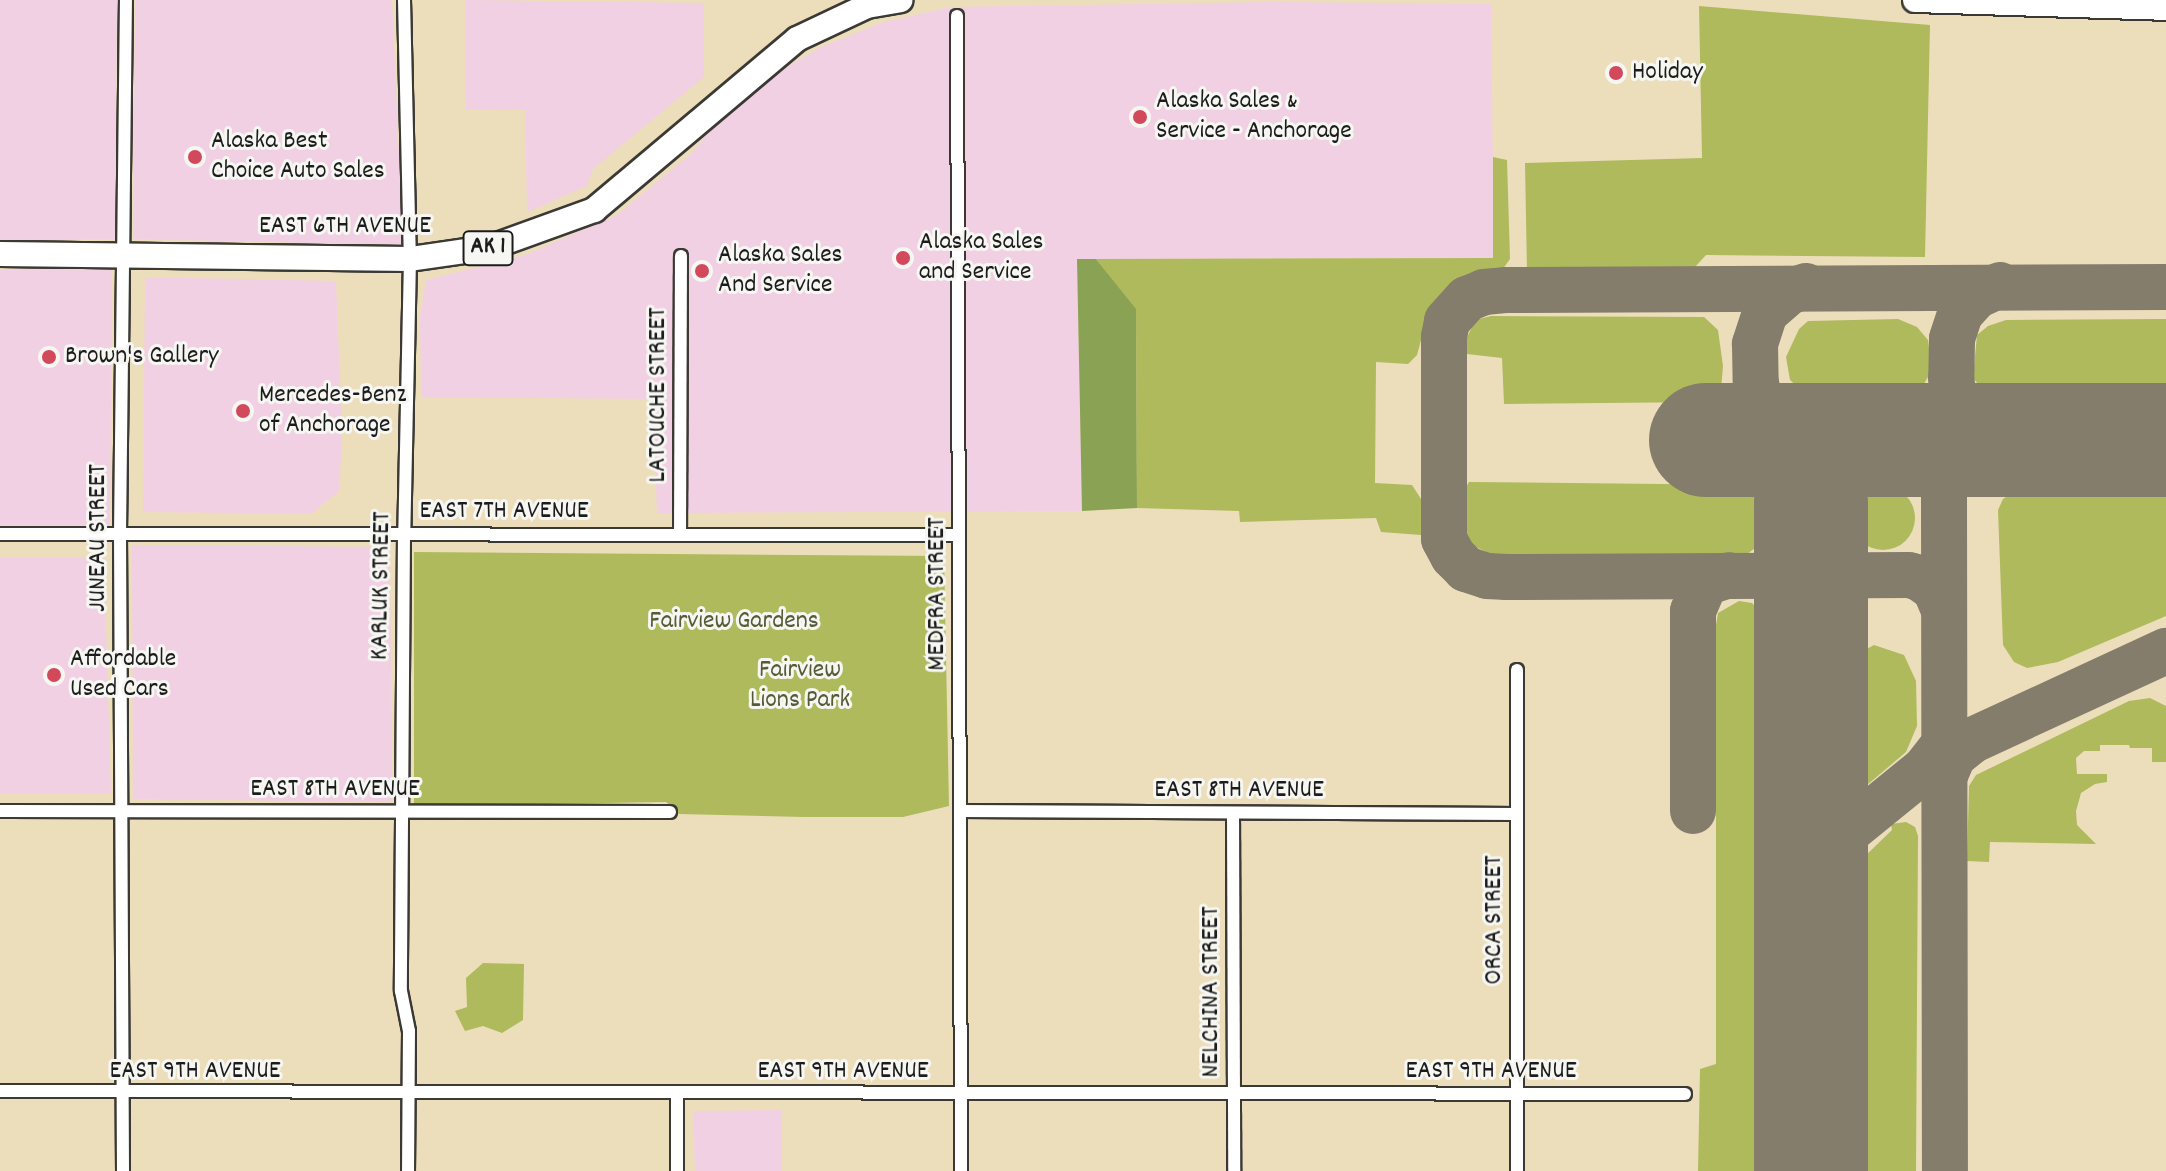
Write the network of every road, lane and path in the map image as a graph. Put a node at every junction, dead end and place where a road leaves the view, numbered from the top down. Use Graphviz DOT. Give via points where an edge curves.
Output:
graph roads {
  1 [pos="126,0"];
  2 [pos="404,0"];
  3 [pos="900,0"];
  4 [pos="1915,0"];
  5 [pos="2166,8"];
  6 [pos="957,16"];
  7 [pos="124,253"];
  8 [pos="0,254"];
  9 [pos="681,256"];
  10 [pos="410,259"];
  11 [pos="0,534"];
  12 [pos="120,534"];
  13 [pos="404,534"];
  14 [pos="680,535"];
  15 [pos="959,535"];
  16 [pos="1517,670"];
  17 [pos="0,811"];
  18 [pos="123,811"];
  19 [pos="960,811"];
  20 [pos="401,812"];
  21 [pos="670,812"];
  22 [pos="1233,813"];
  23 [pos="1517,814"];
  24 [pos="0,1091"];
  25 [pos="123,1094"];
  26 [pos="409,1094"];
  27 [pos="677,1094"];
  28 [pos="962,1094"];
  29 [pos="1234,1094"];
  30 [pos="1517,1094"];
  31 [pos="1685,1094"];
  32 [pos="123,1171"];
  33 [pos="408,1171"];
  34 [pos="677,1171"];
  35 [pos="961,1171"];
  36 [pos="1234,1171"];
  37 [pos="1517,1171"];
  1 -- 7 [label="street, JUNEAU STREET"];
  2 -- 10 [label="street, KARLUK STREET"];
  3 -- 10 [label="highway, EAST 6TH AVENUE / AK 1" via="867,6 797,39 594,210 492,247"];
  4 -- 5 [label="highway"];
  6 -- 15 [label="street, MEDFRA STREET"];
  7 -- 8 [label="highway, EAST 6TH AVENUE / AK 1"];
  7 -- 10 [label="highway, EAST 6TH AVENUE / AK 1"];
  7 -- 12 [label="street, JUNEAU STREET"];
  9 -- 14 [label="street, LATOUCHE STREET"];
  10 -- 13 [label="street, KARLUK STREET"];
  11 -- 12 [label="street, EAST 7TH AVENUE"];
  12 -- 13 [label="street, EAST 7TH AVENUE"];
  12 -- 18 [label="street, JUNEAU STREET"];
  13 -- 14 [label="street, EAST 7TH AVENUE"];
  13 -- 20 [label="street, KARLUK STREET"];
  14 -- 15 [label="street, EAST 7TH AVENUE"];
  15 -- 19 [label="street, MEDFRA STREET"];
  16 -- 23 [label="street, ORCA STREET"];
  17 -- 18 [label="street, EAST 8TH AVENUE"];
  18 -- 20 [label="street, EAST 8TH AVENUE"];
  18 -- 25 [label="street, JUNEAU STREET"];
  19 -- 22 [label="street, EAST 8TH AVENUE"];
  19 -- 28 [label="street, MEDFRA STREET"];
  20 -- 21 [label="street, EAST 8TH AVENUE"];
  20 -- 26 [label="street, KARLUK STREET" via="401,991 409,1031"];
  22 -- 23 [label="street, EAST 8TH AVENUE"];
  22 -- 29 [label="street, NELCHINA STREET"];
  23 -- 30 [label="street, ORCA STREET"];
  24 -- 25 [label="street, EAST 9TH AVENUE"];
  25 -- 26 [label="street, EAST 9TH AVENUE"];
  25 -- 32 [label="street, JUNEAU STREET"];
  26 -- 27 [label="street, EAST 9TH AVENUE"];
  26 -- 33 [label="street, KARLUK STREET"];
  27 -- 28 [label="street, EAST 9TH AVENUE"];
  27 -- 34 [label="street"];
  28 -- 29 [label="street, EAST 9TH AVENUE"];
  28 -- 35 [label="street, MEDFRA STREET"];
  29 -- 30 [label="street, EAST 9TH AVENUE"];
  29 -- 36 [label="street, NELCHINA STREET"];
  30 -- 31 [label="street, EAST 9TH AVENUE"];
  30 -- 37 [label="street, ORCA STREET"];
}
